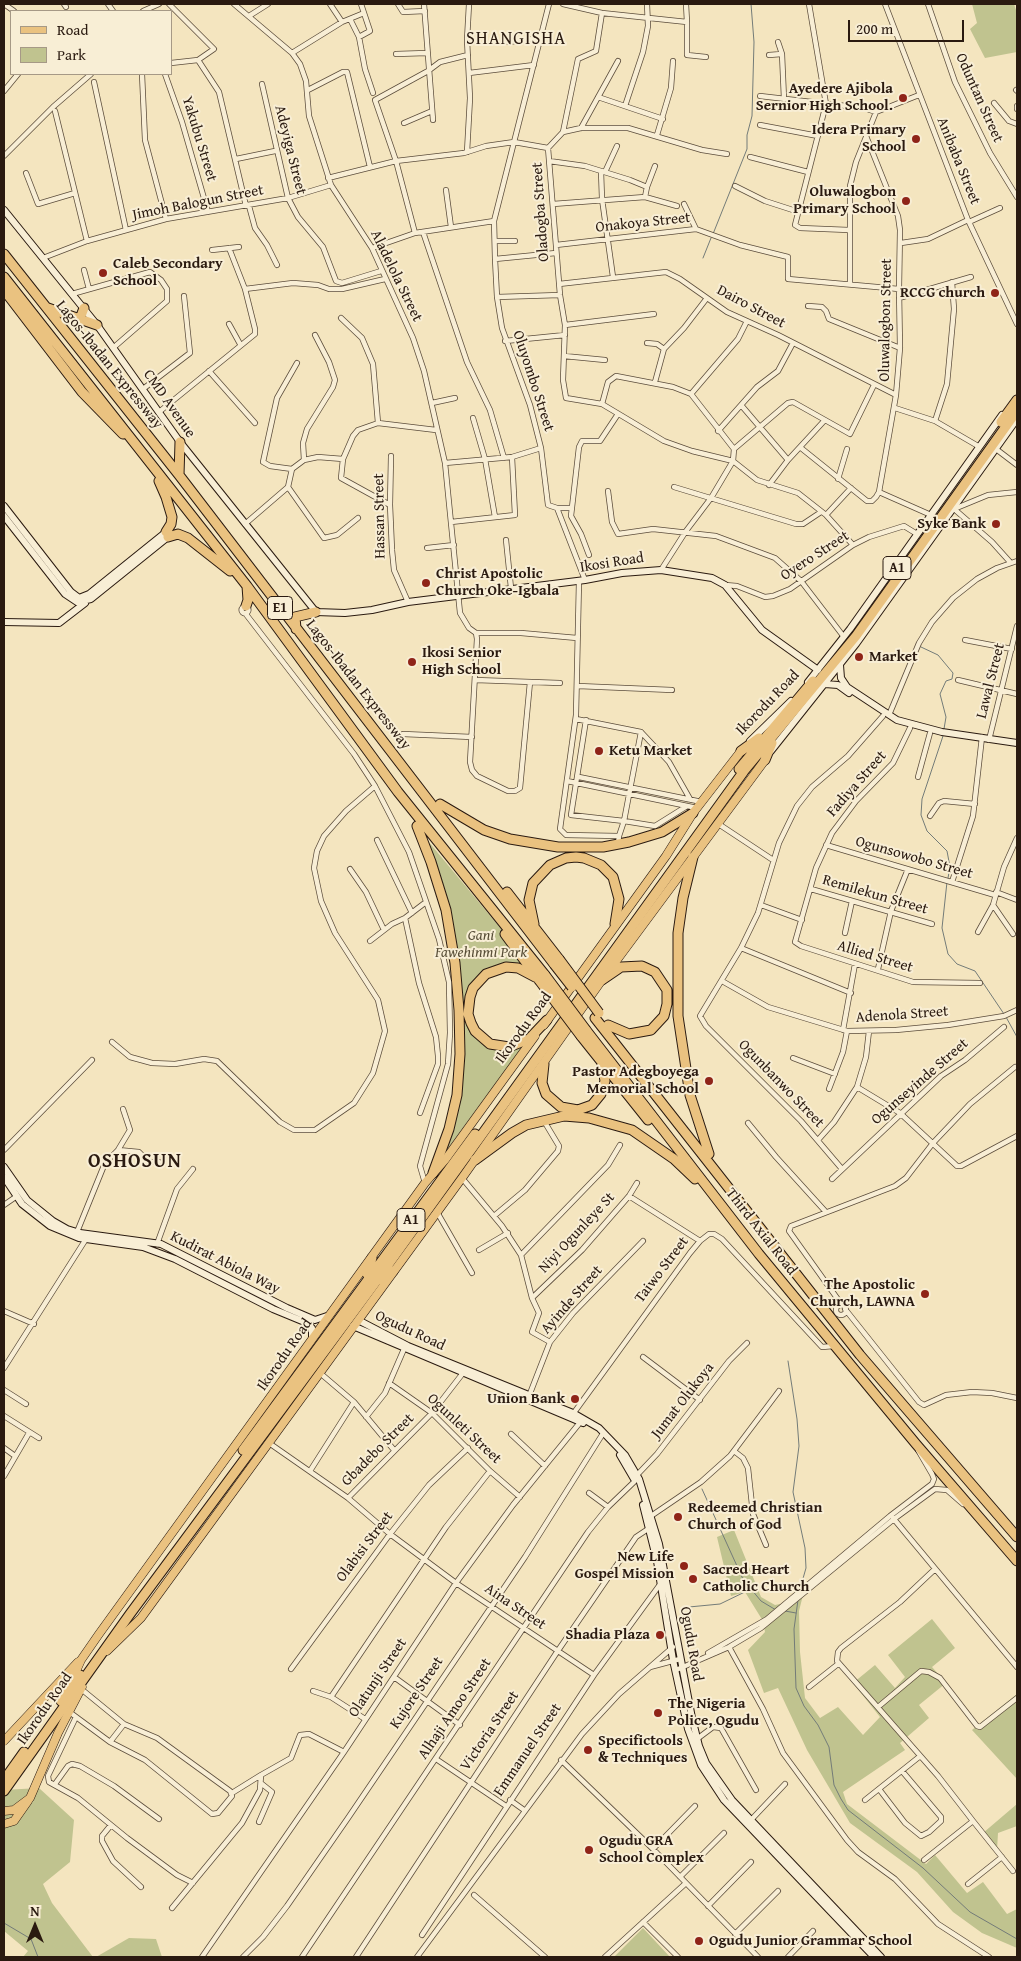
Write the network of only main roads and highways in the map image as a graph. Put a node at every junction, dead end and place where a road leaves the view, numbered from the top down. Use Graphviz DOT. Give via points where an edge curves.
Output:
graph roads {
  1 [pos="4,254"];
  2 [pos="4,277"];
  3 [pos="4,290"];
  4 [pos="42,304"];
  5 [pos="84,308"];
  6 [pos="76,319"];
  7 [pos="97,325"];
  8 [pos="107,385"];
  9 [pos="92,390"];
  10 [pos="1017,400"];
  11 [pos="1017,411"];
  12 [pos="133,441"];
  13 [pos="180,442"];
  14 [pos="151,465"];
  15 [pos="179,475"];
  16 [pos="247,586"];
  17 [pos="316,612"];
  18 [pos="268,615"];
  19 [pos="296,630"];
  20 [pos="773,732"];
  21 [pos="741,751"];
  22 [pos="765,760"];
  23 [pos="418,785"];
  24 [pos="398,792"];
  25 [pos="440,804"];
  26 [pos="695,807"];
  27 [pos="417,826"];
  28 [pos="693,856"];
  29 [pos="615,924"];
  30 [pos="537,931"];
  31 [pos="556,961"];
  32 [pos="542,978"];
  33 [pos="602,980"];
  34 [pos="597,1015"];
  35 [pos="547,1020"];
  36 [pos="608,1025"];
  37 [pos="584,1033"];
  38 [pos="597,1055"];
  39 [pos="544,1064"];
  40 [pos="709,1154"];
  41 [pos="475,1160"];
  42 [pos="433,1173"];
  43 [pos="695,1179"];
  44 [pos="726,1184"];
  45 [pos="724,1208"];
  46 [pos="372,1258"];
  47 [pos="393,1271"];
  48 [pos="369,1284"];
  49 [pos="1017,1537"];
  50 [pos="1017,1561"];
  51 [pos="81,1660"];
  52 [pos="92,1668"];
  53 [pos="68,1690"];
  54 [pos="70,1712"];
  55 [pos="44,1729"];
  56 [pos="4,1740"];
  57 [pos="4,1780"];
  58 [pos="4,1791"];
  59 [pos="30,1798"];
  60 [pos="4,1811"];
  61 [pos="4,1824"];
  1 -- 4 [label="highway, Lagos-Ibadan Expressway / E1"];
  2 -- 9 [label="highway, Lagos-Ibadan Expressway / E1"];
  3 -- 12 [label="highway" via="82,392 104,417"];
  4 -- 6 [label="highway"];
  4 -- 8 [label="highway, Lagos-Ibadan Expressway / E1"];
  5 -- 6 [label="highway"];
  6 -- 7 [label="highway"];
  8 -- 9 [label="highway" via="94,377 91,380"];
  8 -- 15 [label="highway, Lagos-Ibadan Expressway / E1"];
  9 -- 12 [label="highway, Lagos-Ibadan Expressway / E1"];
  10 -- 20 [label="highway, Ikorodu Road / A1" via="846,640"];
  11 -- 20 [label="highway, Ikorodu Road / A1" via="825,682"];
  12 -- 14 [label="highway, Lagos-Ibadan Expressway / E1"];
  13 -- 15 [label="highway"];
  14 -- 16 [label="highway, Lagos-Ibadan Expressway / E1"];
  14 -- 16 [label="highway" via="170,507 171,524 167,535 178,534 188,538"];
  15 -- 19 [label="highway, Lagos-Ibadan Expressway / E1"];
  16 -- 18 [label="highway, Lagos-Ibadan Expressway / E1"];
  16 -- 18 [label="highway" via="246,610"];
  17 -- 19 [label="highway" via="295,617"];
  18 -- 24 [label="highway, Lagos-Ibadan Expressway / E1"];
  19 -- 23 [label="highway, Lagos-Ibadan Expressway / E1"];
  20 -- 21 [label="highway"];
  20 -- 22 [label="highway"];
  20 -- 48 [label="highway, Ikorodu Road / A1"];
  21 -- 26 [label="main road, Ikorodu Road"];
  22 -- 28 [label="main road, Ikorodu Road"];
  23 -- 25 [label="highway"];
  23 -- 31 [label="highway, Lagos-Ibadan Expressway / E1"];
  24 -- 27 [label="highway"];
  24 -- 32 [label="highway, Lagos-Ibadan Expressway / E1"];
  25 -- 26 [label="highway" via="484,830 533,845 583,848 662,832"];
  25 -- 30 [label="highway"];
  26 -- 29 [label="main road, Ikorodu Road" via="665,856"];
  27 -- 32 [label="highway"];
  27 -- 42 [label="highway" via="448,918 459,1018 457,1095 450,1129"];
  28 -- 33 [label="main road, Ikorodu Road"];
  28 -- 40 [label="highway" via="678,933 678,1016 690,1095"];
  29 -- 30 [label="highway" via="619,899 613,877 601,865 576,857 550,865 533,883 530,909"];
  29 -- 35 [label="main road, Ikorodu Road"];
  30 -- 31 [label="highway"];
  31 -- 34 [label="highway, Lagos-Ibadan Expressway, bridge"];
  32 -- 35 [label="highway" via="518,968 496,969 486,974 473,988 468,1014 475,1031 482,1038 509,1047 524,1042"];
  32 -- 37 [label="highway, Lagos-Ibadan Expressway, bridge"];
  33 -- 36 [label="highway" via="621,967 642,966 655,972 667,990 668,1004 664,1016 651,1030 629,1034"];
  33 -- 39 [label="main road, Ikorodu Road"];
  34 -- 36 [label="highway"];
  34 -- 44 [label="highway, Third Axial Road"];
  35 -- 42 [label="main road, Ikorodu Road"];
  36 -- 40 [label="highway"];
  37 -- 38 [label="highway"];
  37 -- 45 [label="highway, Third Axial Road"];
  38 -- 39 [label="highway" via="604,1070 604,1088 592,1104 578,1110 561,1107 549,1098 542,1083"];
  38 -- 43 [label="highway"];
  39 -- 41 [label="main road, Ikorodu Road"];
  40 -- 44 [label="highway"];
  41 -- 43 [label="highway" via="512,1133 543,1120 564,1116 589,1118 632,1130 674,1159"];
  41 -- 47 [label="main road, Ikorodu Road"];
  42 -- 46 [label="main road, Ikorodu Road"];
  43 -- 45 [label="highway"];
  44 -- 49 [label="highway, Third Axial Road" via="839,1311 836,1326"];
  45 -- 50 [label="highway, Third Axial Road" via="834,1346"];
  46 -- 48 [label="highway"];
  46 -- 51 [label="main road, Ikorodu Road"];
  47 -- 48 [label="highway"];
  47 -- 52 [label="main road, Ikorodu Road" via="142,1618"];
  48 -- 52 [label="highway, Ikorodu Road / A1"];
  48 -- 53 [label="highway, Ikorodu Road / A1"];
  51 -- 53 [label="main road, Ikorodu Road"];
  51 -- 56 [label="main road"];
  52 -- 54 [label="highway, Ikorodu Road / A1"];
  53 -- 55 [label="highway, Ikorodu Road / A1"];
  54 -- 55 [label="highway, Ikorodu Road / A1"];
  54 -- 59 [label="main road"];
  55 -- 57 [label="highway, Ikorodu Road / A1"];
  55 -- 58 [label="highway, Ikorodu Road / A1"];
  59 -- 60 [label="main road" via="14,1810"];
  59 -- 61 [label="main road" via="14,1822"];
}
